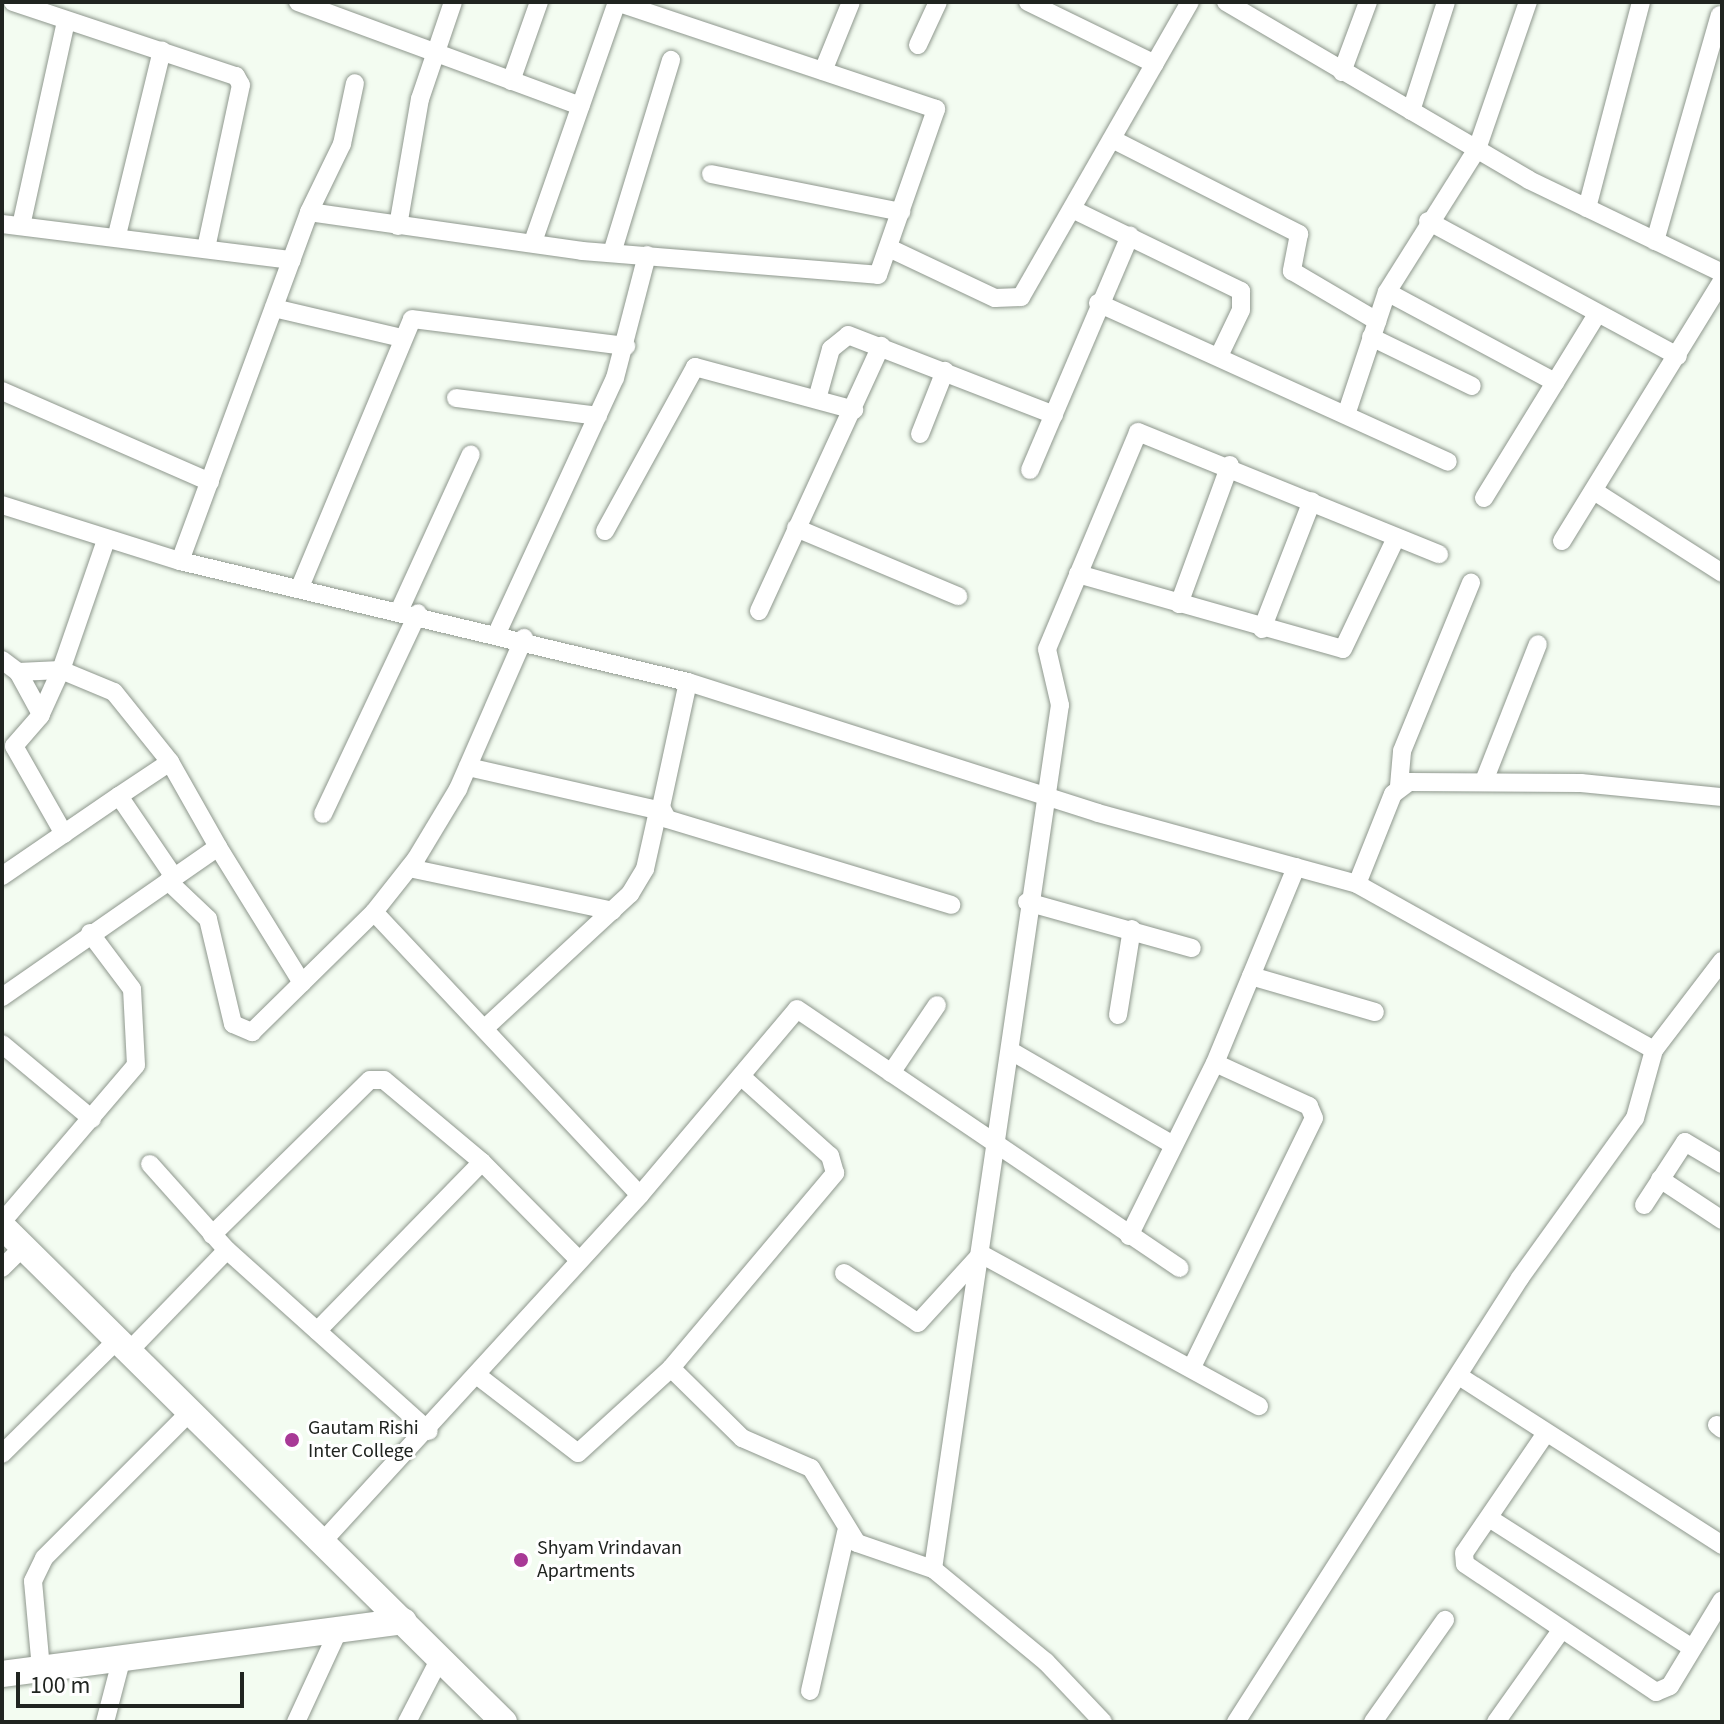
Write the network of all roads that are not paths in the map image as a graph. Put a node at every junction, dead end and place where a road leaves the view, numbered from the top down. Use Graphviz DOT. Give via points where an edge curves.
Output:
graph roads {
  1 [pos="13,2"];
  2 [pos="298,2"];
  3 [pos="453,2"];
  4 [pos="539,2"];
  5 [pos="617,2"];
  6 [pos="851,2"];
  7 [pos="938,2"];
  8 [pos="1028,2"];
  9 [pos="1190,2"];
  10 [pos="1226,2"];
  11 [pos="1368,2"];
  12 [pos="1446,2"];
  13 [pos="1528,2"];
  14 [pos="1641,2"];
  15 [pos="1720,15"];
  16 [pos="66,21"];
  17 [pos="918,45"];
  18 [pos="162,50"];
  19 [pos="433,51"];
  20 [pos="671,60"];
  21 [pos="1155,64"];
  22 [pos="823,71"];
  23 [pos="1342,72"];
  24 [pos="511,81"];
  25 [pos="355,83"];
  26 [pos="580,106"];
  27 [pos="1411,111"];
  28 [pos="1112,139"];
  29 [pos="1477,149"];
  30 [pos="711,174"];
  31 [pos="1587,208"];
  32 [pos="1072,209"];
  33 [pos="309,212"];
  34 [pos="901,212"];
  35 [pos="1428,221"];
  36 [pos="2,224"];
  37 [pos="21,226"];
  38 [pos="398,226"];
  39 [pos="117,235"];
  40 [pos="1130,235"];
  41 [pos="534,239"];
  42 [pos="1655,241"];
  43 [pos="206,248"];
  44 [pos="889,248"];
  45 [pos="612,253"];
  46 [pos="647,255"];
  47 [pos="292,260"];
  48 [pos="1722,273"];
  49 [pos="1722,281"];
  50 [pos="1387,292"];
  51 [pos="1098,303"];
  52 [pos="274,308"];
  53 [pos="1597,314"];
  54 [pos="1374,329"];
  55 [pos="402,338"];
  56 [pos="626,346"];
  57 [pos="881,346"];
  58 [pos="1219,356"];
  59 [pos="1678,356"];
  60 [pos="945,371"];
  61 [pos="1555,382"];
  62 [pos="1472,386"];
  63 [pos="2,391"];
  64 [pos="456,398"];
  65 [pos="817,399"];
  66 [pos="854,410"];
  67 [pos="1347,412"];
  68 [pos="1054,415"];
  69 [pos="598,416"];
  70 [pos="920,434"];
  71 [pos="471,454"];
  72 [pos="1448,462"];
  73 [pos="1230,465"];
  74 [pos="1030,470"];
  75 [pos="210,482"];
  76 [pos="1594,491"];
  77 [pos="1484,498"];
  78 [pos="1312,501"];
  79 [pos="2,505"];
  80 [pos="796,528"];
  81 [pos="605,531"];
  82 [pos="1396,538"];
  83 [pos="106,540"];
  84 [pos="1562,541"];
  85 [pos="1439,554"];
  86 [pos="180,561"];
  87 [pos="1722,573"];
  88 [pos="1078,574"];
  89 [pos="1471,583"];
  90 [pos="300,587"];
  91 [pos="958,596"];
  92 [pos="1179,604"];
  93 [pos="409,611"];
  94 [pos="759,611"];
  95 [pos="1262,629"];
  96 [pos="498,631"];
  97 [pos="524,638"];
  98 [pos="1538,644"];
  99 [pos="2,660"];
  100 [pos="61,670"];
  101 [pos="18,672"];
  102 [pos="688,682"];
  103 [pos="41,714"];
  104 [pos="170,762"];
  105 [pos="468,767"];
  106 [pos="1484,781"];
  107 [pos="1399,786"];
  108 [pos="119,796"];
  109 [pos="1044,797"];
  110 [pos="1722,797"];
  111 [pos="660,811"];
  112 [pos="323,814"];
  113 [pos="64,834"];
  114 [pos="218,847"];
  115 [pos="1296,867"];
  116 [pos="409,868"];
  117 [pos="2,876"];
  118 [pos="171,879"];
  119 [pos="1357,884"];
  120 [pos="1027,902"];
  121 [pos="951,905"];
  122 [pos="613,911"];
  123 [pos="374,912"];
  124 [pos="1132,929"];
  125 [pos="90,933"];
  126 [pos="1192,948"];
  127 [pos="1722,961"];
  128 [pos="1251,976"];
  129 [pos="302,983"];
  130 [pos="2,997"];
  131 [pos="937,1005"];
  132 [pos="1375,1012"];
  133 [pos="1118,1015"];
  134 [pos="484,1029"];
  135 [pos="2,1044"];
  136 [pos="1654,1050"];
  137 [pos="1011,1051"];
  138 [pos="1215,1063"];
  139 [pos="891,1073"];
  140 [pos="742,1077"];
  141 [pos="92,1119"];
  142 [pos="1173,1145"];
  143 [pos="997,1151"];
  144 [pos="482,1162"];
  145 [pos="150,1164"];
  146 [pos="1722,1164"];
  147 [pos="1660,1179"];
  148 [pos="640,1195"];
  149 [pos="1644,1205"];
  150 [pos="1722,1220"];
  151 [pos="2,1224"];
  152 [pos="212,1235"];
  153 [pos="1129,1236"];
  154 [pos="23,1247"];
  155 [pos="227,1250"];
  156 [pos="981,1254"];
  157 [pos="579,1260"];
  158 [pos="2,1268"];
  159 [pos="1180,1268"];
  160 [pos="844,1273"];
  161 [pos="317,1331"];
  162 [pos="123,1345"];
  163 [pos="1192,1367"];
  164 [pos="671,1368"];
  165 [pos="478,1376"];
  166 [pos="1459,1376"];
  167 [pos="1259,1406"];
  168 [pos="190,1412"];
  169 [pos="429,1431"];
  170 [pos="1546,1433"];
  171 [pos="2,1454"];
  172 [pos="1489,1518"];
  173 [pos="846,1532"];
  174 [pos="324,1540"];
  175 [pos="1722,1545"];
  176 [pos="933,1569"];
  177 [pos="1722,1600"];
  178 [pos="1445,1620"];
  179 [pos="404,1621"];
  180 [pos="339,1629"];
  181 [pos="1562,1629"];
  182 [pos="1692,1648"];
  183 [pos="122,1657"];
  184 [pos="440,1658"];
  185 [pos="41,1669"];
  186 [pos="2,1674"];
  187 [pos="810,1691"];
  188 [pos="1503,1720"];
  189 [pos="105,1722"];
  190 [pos="296,1722"];
  191 [pos="407,1722"];
  192 [pos="504,1722"];
  193 [pos="1103,1722"];
  194 [pos="1236,1722"];
  195 [pos="1373,1722"];
  1 -- 16 [label="street"];
  2 -- 19 [label="street"];
  3 -- 19 [label="street"];
  4 -- 24 [label="street"];
  5 -- 22 [label="street"];
  5 -- 26 [label="street"];
  6 -- 22 [label="street"];
  7 -- 17 [label="street"];
  8 -- 21 [label="street"];
  9 -- 21 [label="street"];
  10 -- 23 [label="street"];
  11 -- 23 [label="street"];
  12 -- 27 [label="street"];
  13 -- 29 [label="street"];
  14 -- 31 [label="street"];
  15 -- 42 [label="street"];
  16 -- 18 [label="street"];
  16 -- 37 [label="street"];
  18 -- 39 [label="street"];
  18 -- 43 [label="street" via="230,71 241,85"];
  19 -- 24 [label="street"];
  19 -- 38 [label="street"];
  20 -- 45 [label="street"];
  21 -- 28 [label="street"];
  22 -- 34 [label="street" via="936,109"];
  23 -- 27 [label="street"];
  24 -- 26 [label="street"];
  25 -- 33 [label="street" via="342,144"];
  26 -- 41 [label="street"];
  27 -- 29 [label="street"];
  28 -- 32 [label="street"];
  28 -- 54 [label="street" via="1299,234 1292,271"];
  29 -- 31 [label="street"];
  29 -- 35 [label="street"];
  30 -- 34 [label="street"];
  31 -- 42 [label="street"];
  32 -- 40 [label="street"];
  32 -- 44 [label="street" via="1014,301"];
  33 -- 38 [label="street"];
  33 -- 47 [label="street"];
  34 -- 44 [label="street"];
  35 -- 50 [label="street"];
  35 -- 53 [label="street"];
  36 -- 37 [label="street"];
  37 -- 39 [label="street"];
  38 -- 41 [label="street"];
  39 -- 43 [label="street"];
  40 -- 51 [label="street"];
  40 -- 58 [label="street" via="1241,291 1241,310"];
  41 -- 45 [label="street"];
  42 -- 48 [label="street"];
  43 -- 47 [label="street"];
  44 -- 46 [label="street" via="878,275 865,279 755,260"];
  45 -- 46 [label="street"];
  46 -- 56 [label="street"];
  47 -- 52 [label="street"];
  49 -- 59 [label="street"];
  50 -- 54 [label="street"];
  50 -- 61 [label="street"];
  51 -- 58 [label="street"];
  51 -- 68 [label="street"];
  52 -- 55 [label="street"];
  52 -- 75 [label="street"];
  53 -- 59 [label="street"];
  53 -- 61 [label="street"];
  54 -- 62 [label="street"];
  54 -- 67 [label="street"];
  55 -- 56 [label="street" via="412,319 423,317"];
  55 -- 90 [label="street"];
  56 -- 69 [label="street"];
  57 -- 60 [label="street"];
  57 -- 65 [label="street" via="848,335 835,341"];
  57 -- 66 [label="street"];
  58 -- 67 [label="street"];
  59 -- 76 [label="street"];
  60 -- 68 [label="street"];
  60 -- 70 [label="street"];
  61 -- 77 [label="street"];
  63 -- 75 [label="street"];
  64 -- 69 [label="street"];
  65 -- 66 [label="street"];
  65 -- 81 [label="street" via="695,367"];
  66 -- 80 [label="street"];
  67 -- 72 [label="street"];
  68 -- 74 [label="street"];
  69 -- 96 [label="street"];
  71 -- 93 [label="street"];
  73 -- 78 [label="street"];
  73 -- 88 [label="street" via="1138,432"];
  73 -- 92 [label="street"];
  75 -- 86 [label="street"];
  76 -- 84 [label="street"];
  76 -- 87 [label="street"];
  78 -- 82 [label="street"];
  78 -- 95 [label="street"];
  79 -- 83 [label="street"];
  80 -- 91 [label="street"];
  80 -- 94 [label="street"];
  82 -- 85 [label="street"];
  82 -- 95 [label="street" via="1343,649"];
  83 -- 86 [label="street"];
  83 -- 100 [label="street"];
  86 -- 90 [label="street"];
  88 -- 92 [label="street"];
  88 -- 109 [label="street" via="1045,660 1060,705"];
  89 -- 107 [label="street" via="1402,751"];
  90 -- 93 [label="street"];
  92 -- 95 [label="street"];
  93 -- 96 [label="street"];
  93 -- 112 [label="street"];
  96 -- 97 [label="street"];
  97 -- 102 [label="street"];
  97 -- 105 [label="street"];
  98 -- 106 [label="street"];
  99 -- 101 [label="street"];
  100 -- 101 [label="street"];
  100 -- 103 [label="street"];
  100 -- 104 [label="street" via="114,692"];
  101 -- 103 [label="street"];
  102 -- 109 [label="street"];
  102 -- 111 [label="street"];
  103 -- 113 [label="street" via="15,751"];
  104 -- 108 [label="street"];
  104 -- 114 [label="street"];
  105 -- 111 [label="street"];
  105 -- 116 [label="street"];
  106 -- 107 [label="street"];
  106 -- 110 [label="street"];
  107 -- 119 [label="street"];
  108 -- 113 [label="street"];
  108 -- 118 [label="street"];
  109 -- 115 [label="street"];
  109 -- 120 [label="street"];
  111 -- 121 [label="street" via="674,822"];
  111 -- 122 [label="street" via="645,869"];
  113 -- 117 [label="street"];
  114 -- 118 [label="street"];
  114 -- 129 [label="street"];
  115 -- 119 [label="street"];
  115 -- 128 [label="street"];
  116 -- 122 [label="street"];
  116 -- 123 [label="street"];
  118 -- 125 [label="street"];
  118 -- 129 [label="street" via="214,929 236,1029 252,1032"];
  119 -- 136 [label="street"];
  120 -- 124 [label="street"];
  120 -- 137 [label="street"];
  122 -- 134 [label="street"];
  123 -- 129 [label="street"];
  123 -- 134 [label="street"];
  124 -- 126 [label="street"];
  124 -- 133 [label="street"];
  125 -- 130 [label="street"];
  125 -- 141 [label="street" via="132,989 136,1065"];
  127 -- 136 [label="street"];
  128 -- 132 [label="street"];
  128 -- 138 [label="street"];
  131 -- 139 [label="street"];
  134 -- 148 [label="street"];
  135 -- 141 [label="street"];
  136 -- 166 [label="street" via="1635,1118"];
  137 -- 142 [label="street"];
  137 -- 143 [label="street"];
  138 -- 142 [label="street"];
  138 -- 163 [label="street" via="1309,1106 1314,1118"];
  139 -- 140 [label="street" via="797,1009"];
  139 -- 143 [label="street"];
  140 -- 148 [label="street"];
  140 -- 164 [label="street" via="830,1156 835,1173"];
  141 -- 151 [label="street"];
  142 -- 153 [label="street"];
  143 -- 153 [label="street"];
  143 -- 156 [label="street"];
  144 -- 152 [label="street" via="384,1080 370,1080"];
  144 -- 157 [label="street"];
  144 -- 161 [label="street"];
  145 -- 152 [label="street"];
  146 -- 147 [label="street" via="1685,1142"];
  147 -- 149 [label="street"];
  147 -- 150 [label="street"];
  148 -- 157 [label="street"];
  151 -- 154 [label="street"];
  152 -- 155 [label="street"];
  153 -- 159 [label="street"];
  154 -- 158 [label="street"];
  154 -- 162 [label="street"];
  155 -- 161 [label="street"];
  155 -- 162 [label="street"];
  156 -- 160 [label="street" via="918,1323"];
  156 -- 163 [label="street"];
  156 -- 176 [label="street"];
  157 -- 165 [label="street"];
  161 -- 169 [label="street"];
  162 -- 168 [label="street"];
  162 -- 171 [label="street"];
  163 -- 167 [label="street"];
  164 -- 165 [label="street" via="578,1453"];
  164 -- 173 [label="street" via="742,1438 811,1468"];
  165 -- 169 [label="street"];
  166 -- 170 [label="street"];
  166 -- 194 [label="street"];
  168 -- 174 [label="street"];
  168 -- 185 [label="street" via="44,1558 33,1581"];
  169 -- 174 [label="street"];
  170 -- 172 [label="street"];
  170 -- 175 [label="street"];
  172 -- 181 [label="street" via="1464,1553 1465,1564"];
  172 -- 182 [label="street"];
  173 -- 176 [label="street" via="869,1549"];
  173 -- 187 [label="street"];
  174 -- 179 [label="street"];
  176 -- 193 [label="street" via="1046,1662"];
  177 -- 182 [label="street"];
  178 -- 195 [label="street"];
  179 -- 180 [label="street"];
  179 -- 184 [label="street"];
  180 -- 183 [label="street"];
  180 -- 190 [label="street"];
  181 -- 182 [label="street" via="1656,1692 1670,1686"];
  181 -- 188 [label="street"];
  183 -- 185 [label="street"];
  183 -- 189 [label="street"];
  184 -- 191 [label="street"];
  184 -- 192 [label="street"];
  185 -- 186 [label="street"];
}
